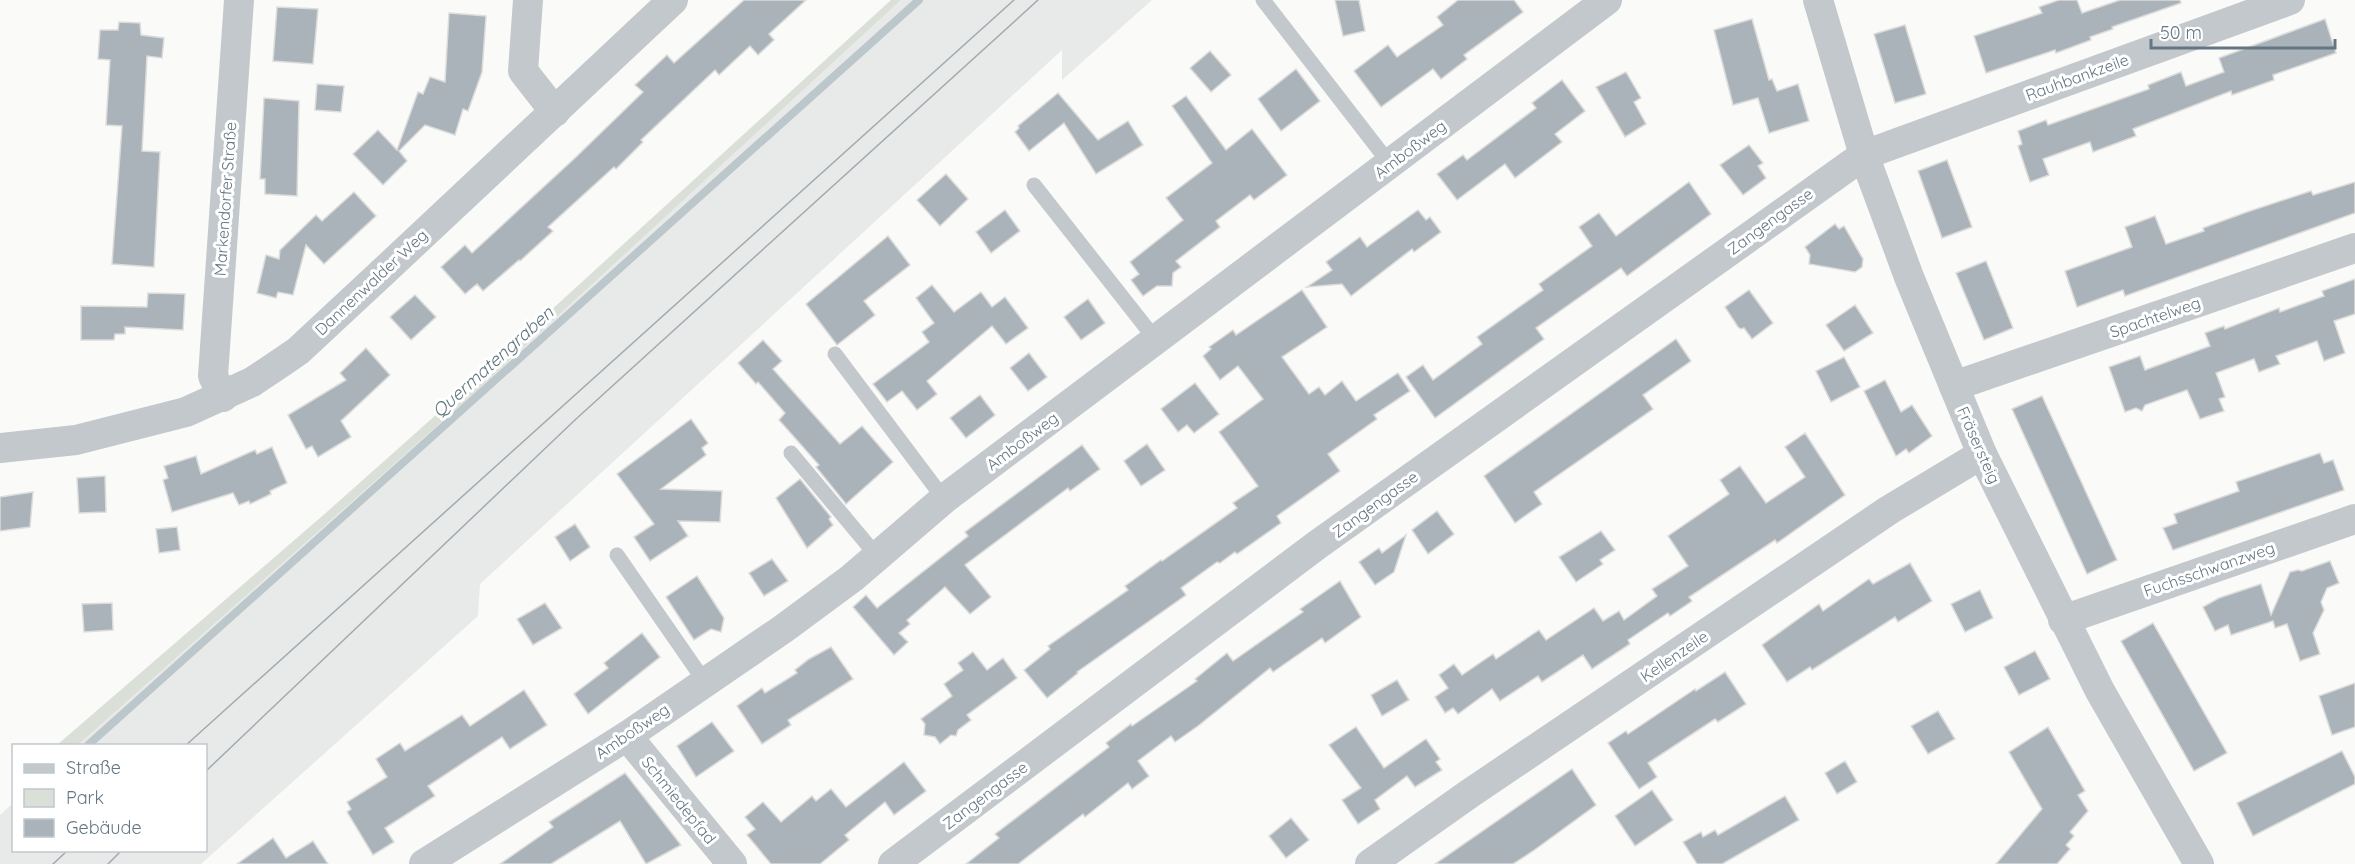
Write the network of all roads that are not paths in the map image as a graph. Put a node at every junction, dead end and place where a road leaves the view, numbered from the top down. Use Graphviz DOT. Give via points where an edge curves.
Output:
graph roads {
  1 [pos="238,0"];
  2 [pos="528,0"];
  3 [pos="673,0"];
  4 [pos="1263,0"];
  5 [pos="1607,0"];
  6 [pos="1818,0"];
  7 [pos="2290,0"];
  8 [pos="555,112"];
  9 [pos="1864,155"];
  10 [pos="1390,164"];
  11 [pos="1034,185"];
  12 [pos="2355,249"];
  13 [pos="1156,340"];
  14 [pos="835,354"];
  15 [pos="1954,386"];
  16 [pos="223,397"];
  17 [pos="2,447"];
  18 [pos="791,453"];
  19 [pos="1982,454"];
  20 [pos="944,499"];
  21 [pos="2355,519"];
  22 [pos="617,555"];
  23 [pos="877,556"];
  24 [pos="2063,620"];
  25 [pos="705,682"];
  26 [pos="627,736"];
  27 [pos="424,864"];
  28 [pos="732,864"];
  29 [pos="893,864"];
  30 [pos="1370,864"];
  31 [pos="2199,864"];
  1 -- 16 [label="street, Markendorfer Straße" via="213,376"];
  2 -- 8 [label="street" via="523,71"];
  3 -- 8 [label="street, Dannenwalder Weg"];
  4 -- 10 [label="lane"];
  5 -- 10 [label="street, Amboßweg"];
  6 -- 9 [label="street, Fräsersteig"];
  7 -- 9 [label="street, Rauhbankzeile"];
  8 -- 16 [label="street, Dannenwalder Weg" via="298,351"];
  9 -- 15 [label="street, Fräsersteig"];
  9 -- 29 [label="street, Zangengasse" via="1317,545"];
  10 -- 13 [label="street, Amboßweg"];
  11 -- 13 [label="lane"];
  12 -- 15 [label="street, Spachtelweg"];
  13 -- 20 [label="street, Amboßweg"];
  14 -- 20 [label="lane"];
  15 -- 19 [label="street, Fräsersteig"];
  16 -- 17 [label="street, Dannenwalder Weg" via="176,415 76,440"];
  18 -- 23 [label="lane"];
  19 -- 24 [label="street, Fräsersteig"];
  19 -- 30 [label="street, Kellenzeile" via="1889,510"];
  20 -- 23 [label="street, Amboßweg"];
  21 -- 24 [label="street, Fuchsschwanzweg"];
  22 -- 25 [label="lane"];
  23 -- 25 [label="street, Amboßweg" via="783,630"];
  24 -- 31 [label="street, Fräsersteig"];
  25 -- 26 [label="street, Amboßweg"];
  26 -- 27 [label="street, Amboßweg"];
  26 -- 28 [label="street, Schmiedepfad"];
}
